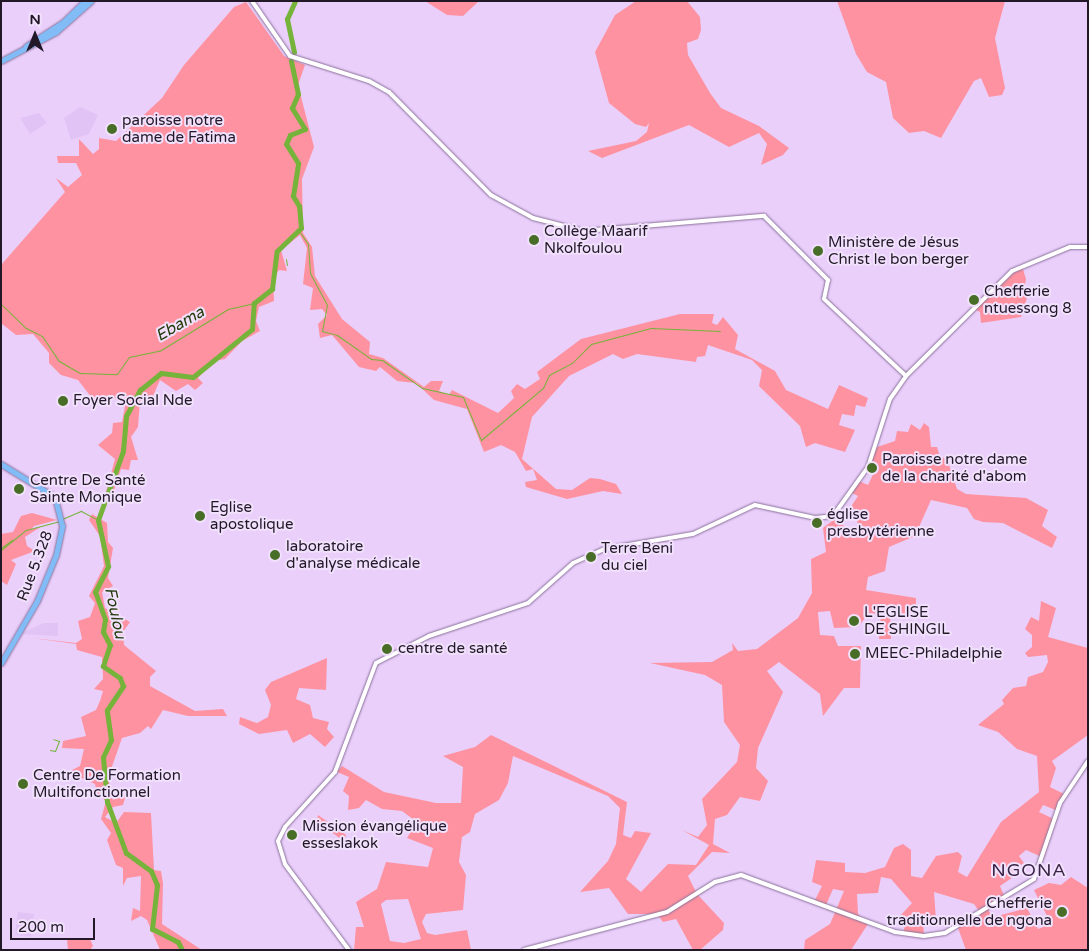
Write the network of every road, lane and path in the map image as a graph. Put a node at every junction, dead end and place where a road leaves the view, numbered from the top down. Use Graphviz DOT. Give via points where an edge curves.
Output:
graph roads {
  1 [pos="85,1"];
  2 [pos="91,1"];
  3 [pos="252,1"];
  4 [pos="1,60"];
  5 [pos="1088,247"];
  6 [pos="906,376"];
  7 [pos="1,466"];
  8 [pos="59,520"];
  9 [pos="1,657"];
  10 [pos="1,663"];
  11 [pos="1088,761"];
  12 [pos="349,950"];
  13 [pos="524,950"];
  1 -- 4 [label="main road" via="43,36"];
  2 -- 4 [label="main road" via="56,32"];
  3 -- 6 [label="street" via="290,56 370,81 389,92 491,195 556,227 584,231 764,216 828,280 826,301"];
  5 -- 6 [label="street" via="1070,247 1012,271"];
  6 -- 12 [label="street" via="890,399 868,467 833,516 815,518 756,504 693,534 593,552 573,563 528,602 430,636 376,663 335,772 285,827 278,840 285,864"];
  7 -- 8 [label="main road, Rue 5.328" via="53,500"];
  8 -- 9 [label="main road, Rue 5.328" via="57,542 39,591"];
  8 -- 10 [label="main road, Rue 5.328" via="58,546 42,591"];
  11 -- 13 [label="street" via="1060,803 1034,880 950,932 930,936 895,932 742,875 715,882 667,912"];
}
